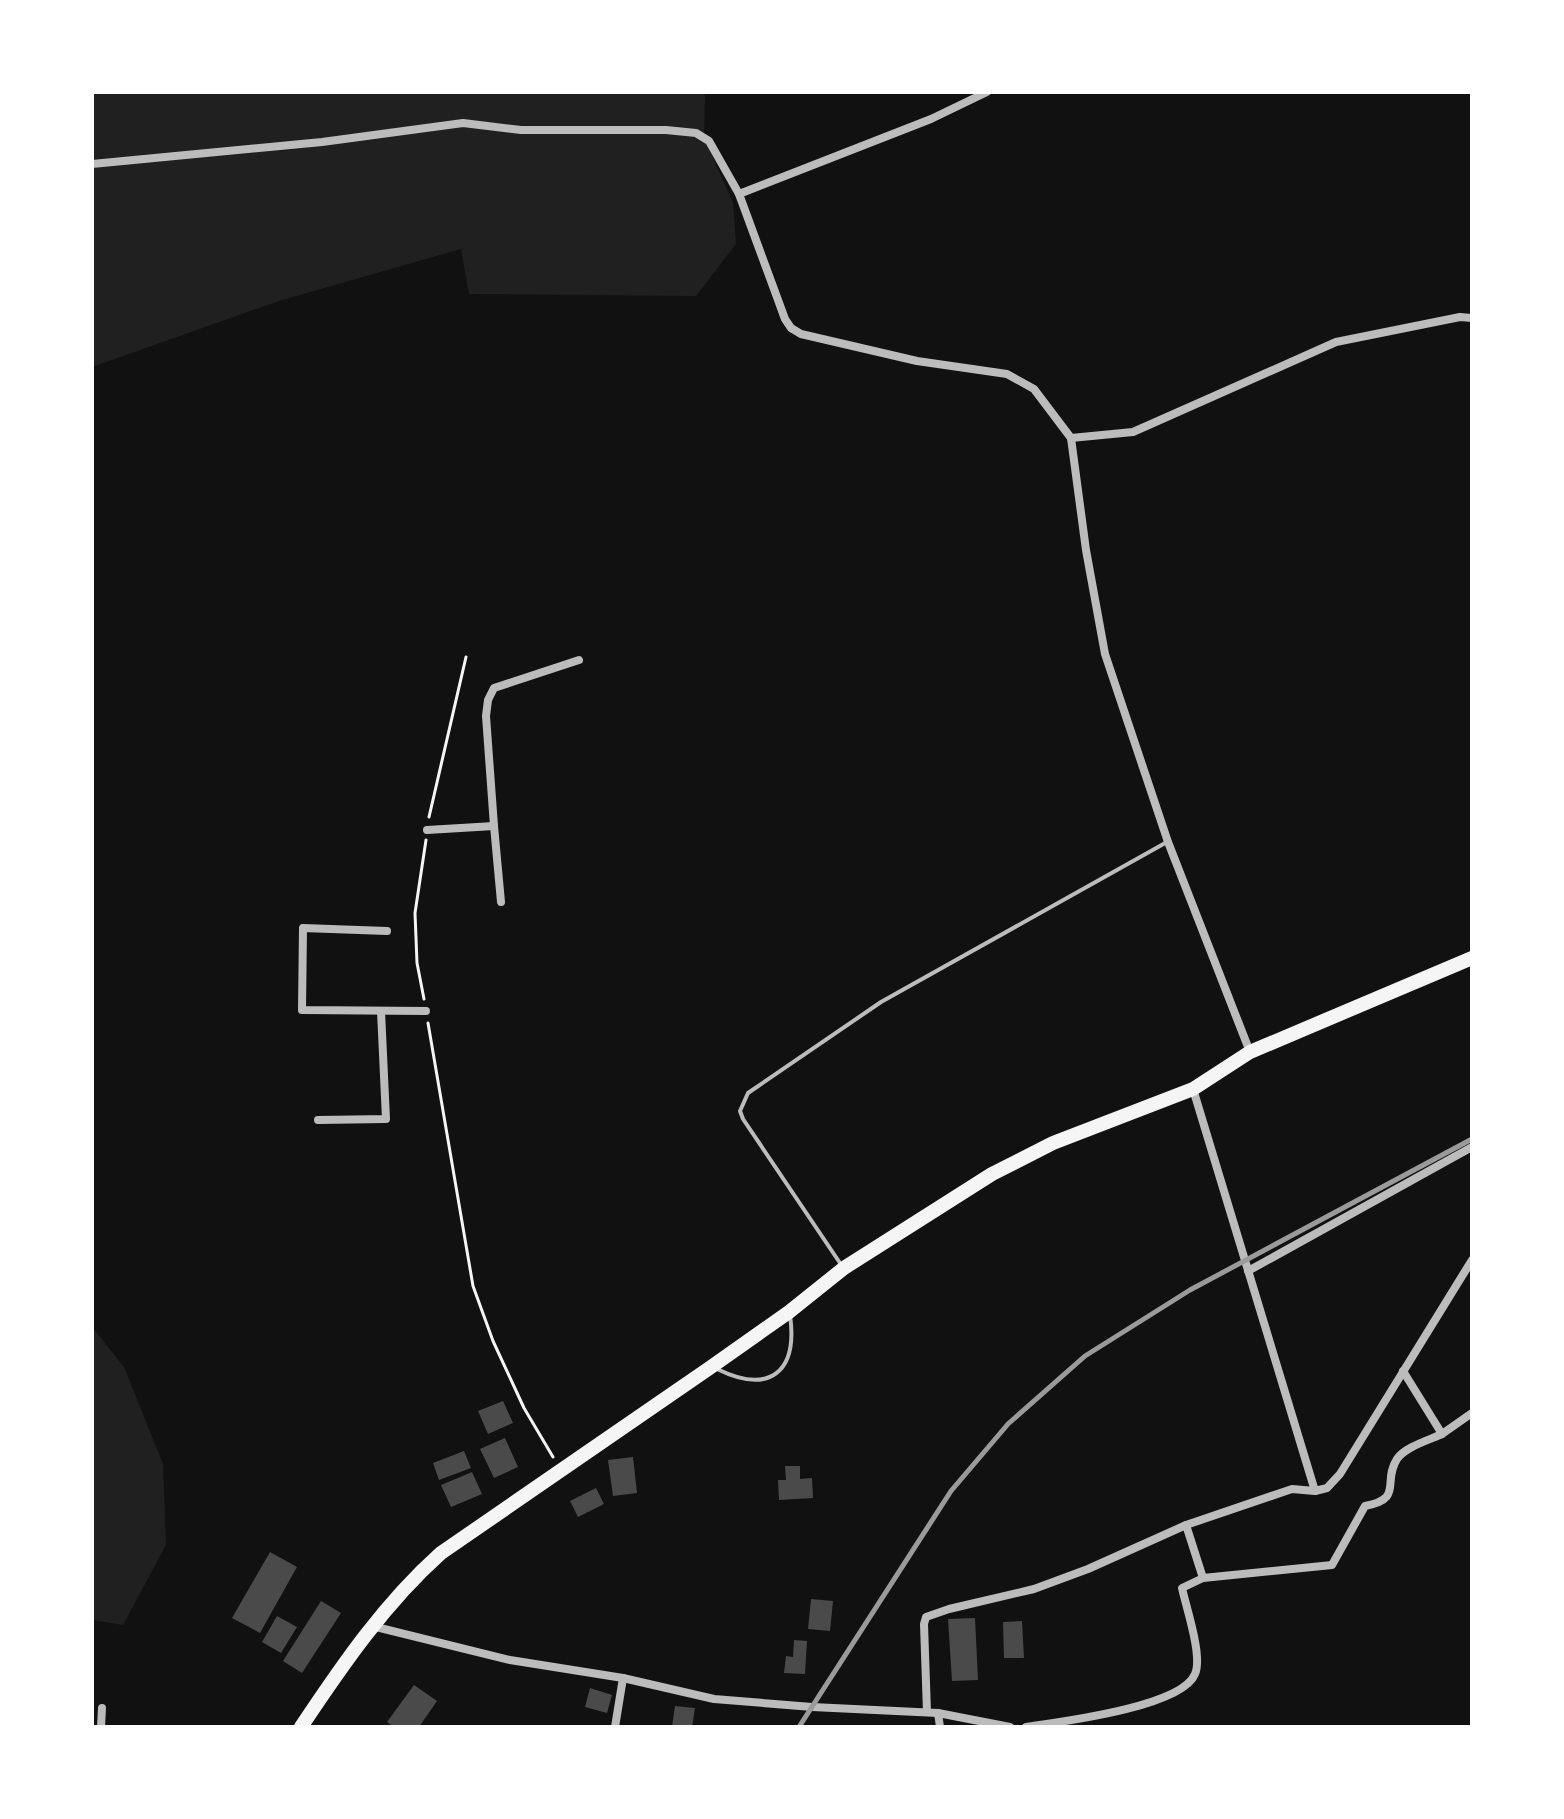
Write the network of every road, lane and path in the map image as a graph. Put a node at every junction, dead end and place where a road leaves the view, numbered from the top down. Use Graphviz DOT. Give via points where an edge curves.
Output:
graph roads {
  1 [pos="987,92"];
  2 [pos="92,164"];
  3 [pos="739,194"];
  4 [pos="1472,318"];
  5 [pos="1071,438"];
  6 [pos="466,657"];
  7 [pos="579,660"];
  8 [pos="494,826"];
  9 [pos="427,830"];
  10 [pos="1168,842"];
  11 [pos="501,902"];
  12 [pos="387,931"];
  13 [pos="1472,958"];
  14 [pos="381,1011"];
  15 [pos="426,1011"];
  16 [pos="1250,1052"];
  17 [pos="1193,1089"];
  18 [pos="318,1120"];
  19 [pos="1472,1147"];
  20 [pos="1472,1260"];
  21 [pos="844,1268"];
  22 [pos="1248,1271"];
  23 [pos="789,1312"];
  24 [pos="711,1367"];
  25 [pos="1403,1371"];
  26 [pos="1472,1413"];
  27 [pos="1442,1434"];
  28 [pos="561,1471"];
  29 [pos="1315,1491"];
  30 [pos="1186,1525"];
  31 [pos="1203,1578"];
  32 [pos="371,1626"];
  33 [pos="623,1678"];
  34 [pos="102,1708"];
  35 [pos="927,1712"];
  36 [pos="938,1713"];
  37 [pos="101,1727"];
  38 [pos="301,1727"];
  39 [pos="615,1727"];
  40 [pos="940,1727"];
  41 [pos="1010,1727"];
  42 [pos="1026,1727"];
  1 -- 3 [label="street"];
  2 -- 3 [label="street" via="463,123 561,131 666,130 696,133 709,141"];
  3 -- 5 [label="street" via="791,328 917,361 1007,374 1034,389"];
  4 -- 5 [label="street" via="1336,342 1133,432"];
  5 -- 10 [label="street" via="1105,654"];
  6 -- 9 [label="path"];
  7 -- 8 [label="street" via="494,688 486,716"];
  8 -- 9 [label="street"];
  8 -- 11 [label="street"];
  9 -- 15 [label="path" via="415,913"];
  10 -- 16 [label="street"];
  10 -- 21 [label="lane" via="881,1002 748,1093 740,1111 743,1119"];
  12 -- 14 [label="street" via="303,928 302,1010"];
  13 -- 16 [label="highway"];
  14 -- 15 [label="street"];
  14 -- 18 [label="street" via="386,1119"];
  15 -- 28 [label="path" via="473,1286 524,1408"];
  16 -- 17 [label="highway"];
  17 -- 21 [label="highway" via="1053,1143 992,1174"];
  17 -- 22 [label="street"];
  19 -- 22 [label="street"];
  20 -- 25 [label="street"];
  21 -- 23 [label="highway"];
  22 -- 29 [label="street"];
  23 -- 24 [label="highway"];
  23 -- 24 [label="lane" via="793,1343 774,1377 745,1380"];
  24 -- 28 [label="highway"];
  25 -- 27 [label="street"];
  25 -- 29 [label="street" via="1340,1474 1327,1488"];
  26 -- 27 [label="street"];
  27 -- 31 [label="street" via="1397,1460 1391,1493 1380,1503 1365,1506 1332,1565"];
  28 -- 32 [label="highway" via="441,1553"];
  29 -- 30 [label="street" via="1292,1489"];
  30 -- 31 [label="street"];
  30 -- 35 [label="street" via="1034,1589 926,1617"];
  31 -- 42 [label="street" via="1182,1588 1197,1656 1196,1673 1186,1685 1129,1710"];
  32 -- 33 [label="street" via="510,1660"];
  32 -- 38 [label="highway"];
  33 -- 35 [label="street" via="714,1699"];
  33 -- 39 [label="street"];
  34 -- 37 [label="street"];
  35 -- 36 [label="street"];
  36 -- 40 [label="street"];
  36 -- 41 [label="street"];
}
